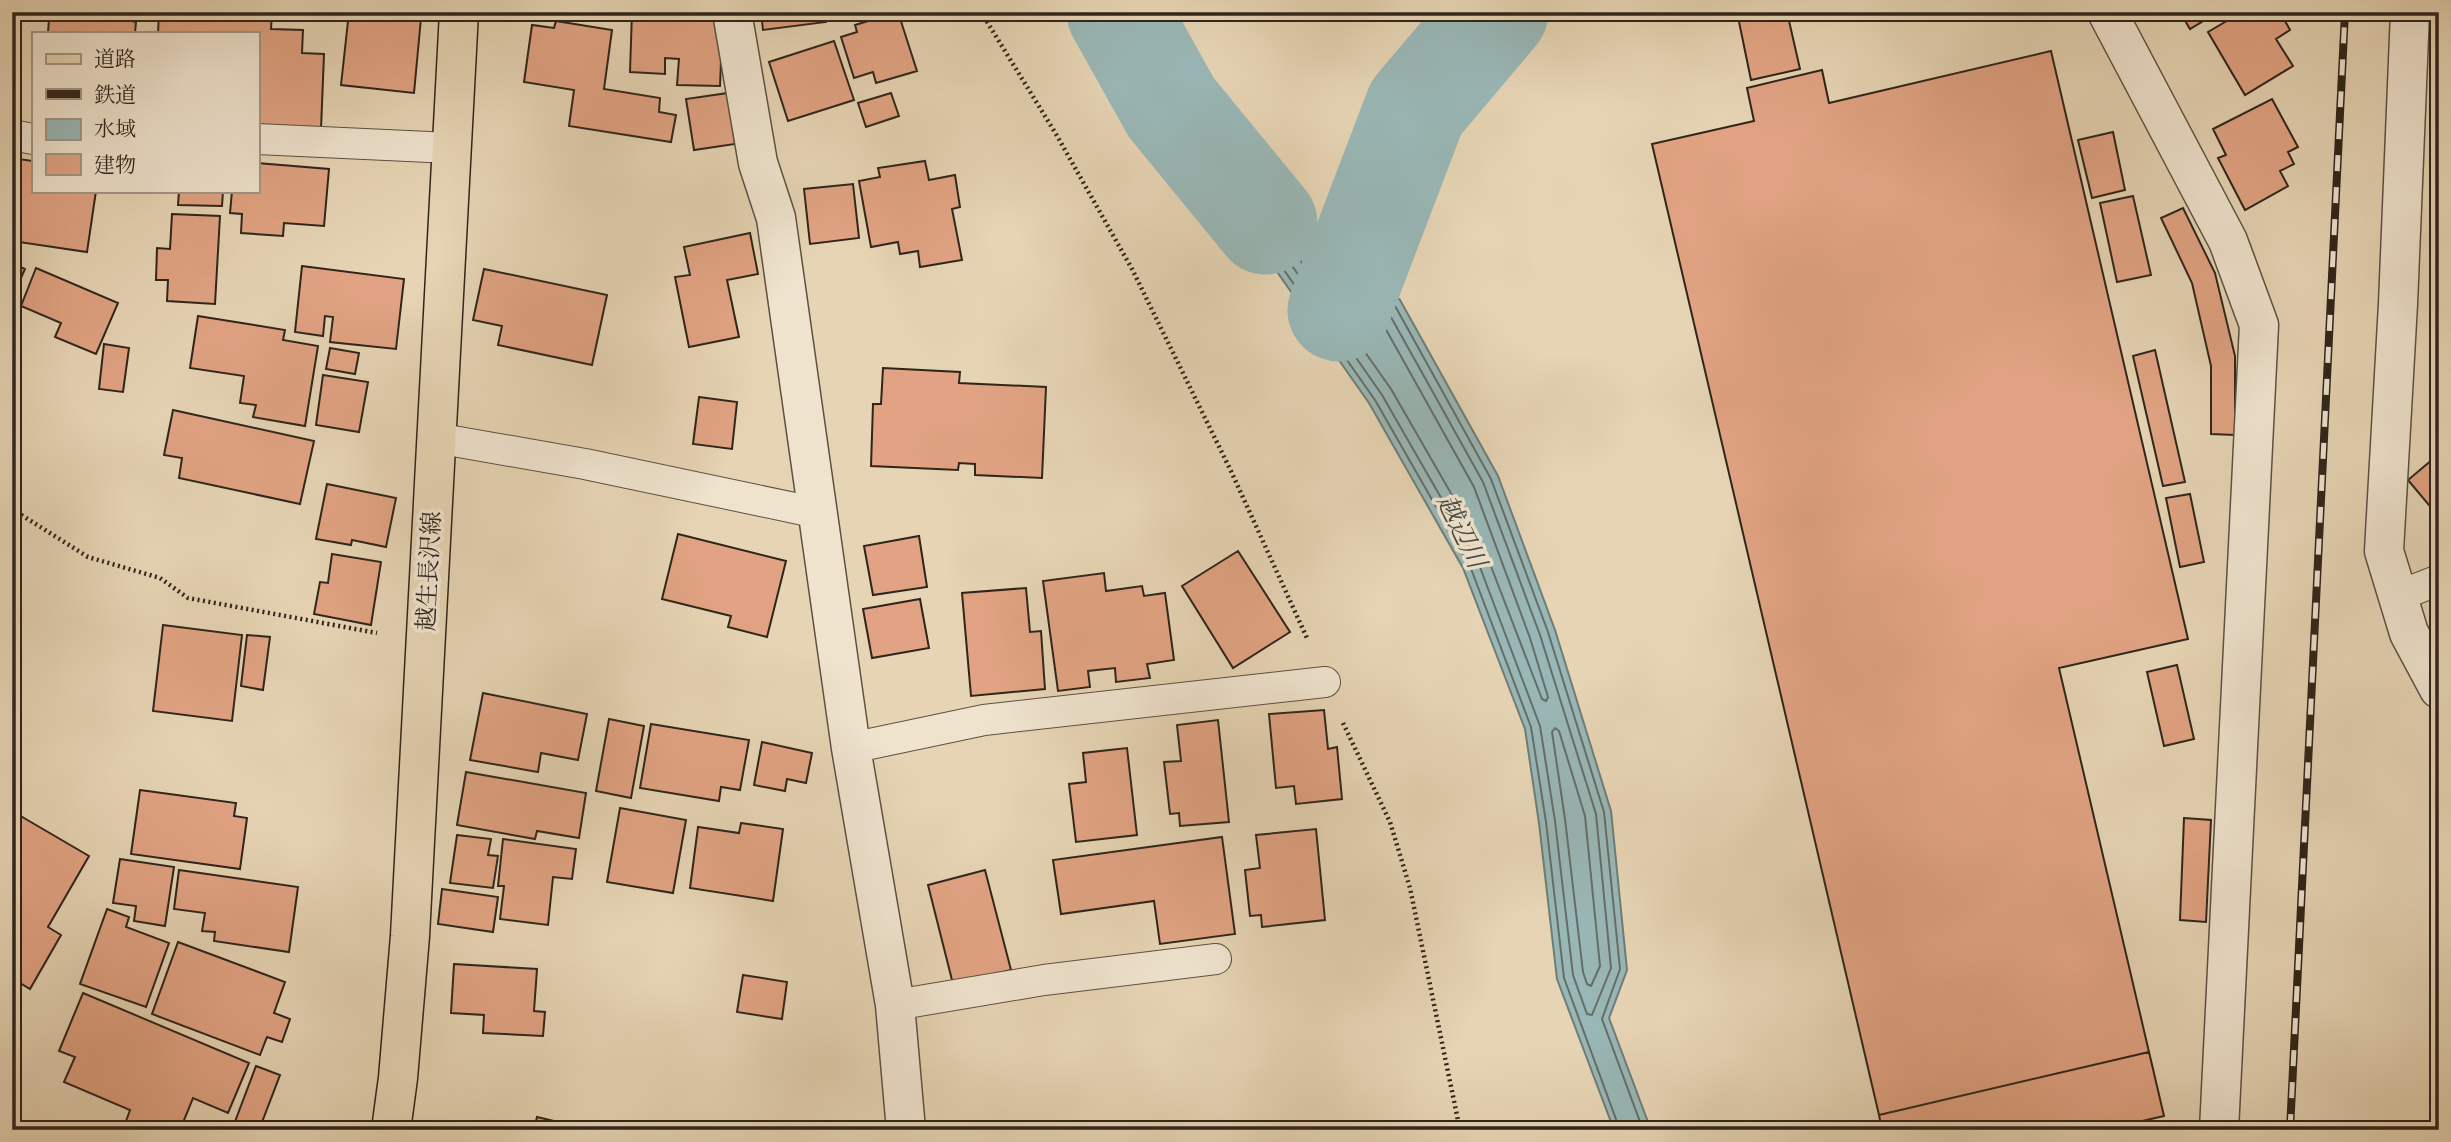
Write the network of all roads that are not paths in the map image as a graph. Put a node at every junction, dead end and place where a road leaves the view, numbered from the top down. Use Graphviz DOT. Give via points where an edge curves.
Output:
graph roads {
  1 [pos="459,12"];
  2 [pos="732,12"];
  3 [pos="2107,12"];
  4 [pos="2410,12"];
  5 [pos="12,135"];
  6 [pos="32,139"];
  7 [pos="259,139"];
  8 [pos="451,148"];
  9 [pos="436,438"];
  10 [pos="818,513"];
  11 [pos="2439,580"];
  12 [pos="2398,596"];
  13 [pos="1325,682"];
  14 [pos="2439,689"];
  15 [pos="851,748"];
  16 [pos="1216,959"];
  17 [pos="895,1005"];
  18 [pos="391,1130"];
  19 [pos="906,1130"];
  20 [pos="2219,1130"];
  1 -- 8 [label="main road, 越生長沢線"];
  2 -- 10 [label="street" via="758,163 776,218"];
  3 -- 20 [label="street" via="2228,241 2259,325"];
  4 -- 12 [label="street" via="2384,551"];
  5 -- 6 [label="lane"];
  7 -- 8 [label="lane"];
  8 -- 9 [label="main road, 越生長沢線"];
  9 -- 10 [label="lane"];
  9 -- 18 [label="main road, 越生長沢線" via="410,936"];
  10 -- 15 [label="street"];
  11 -- 12 [label="lane"];
  12 -- 14 [label="street" via="2409,633"];
  13 -- 15 [label="lane" via="984,720"];
  15 -- 17 [label="street"];
  16 -- 17 [label="lane" via="1044,980"];
  17 -- 19 [label="street"];
}
